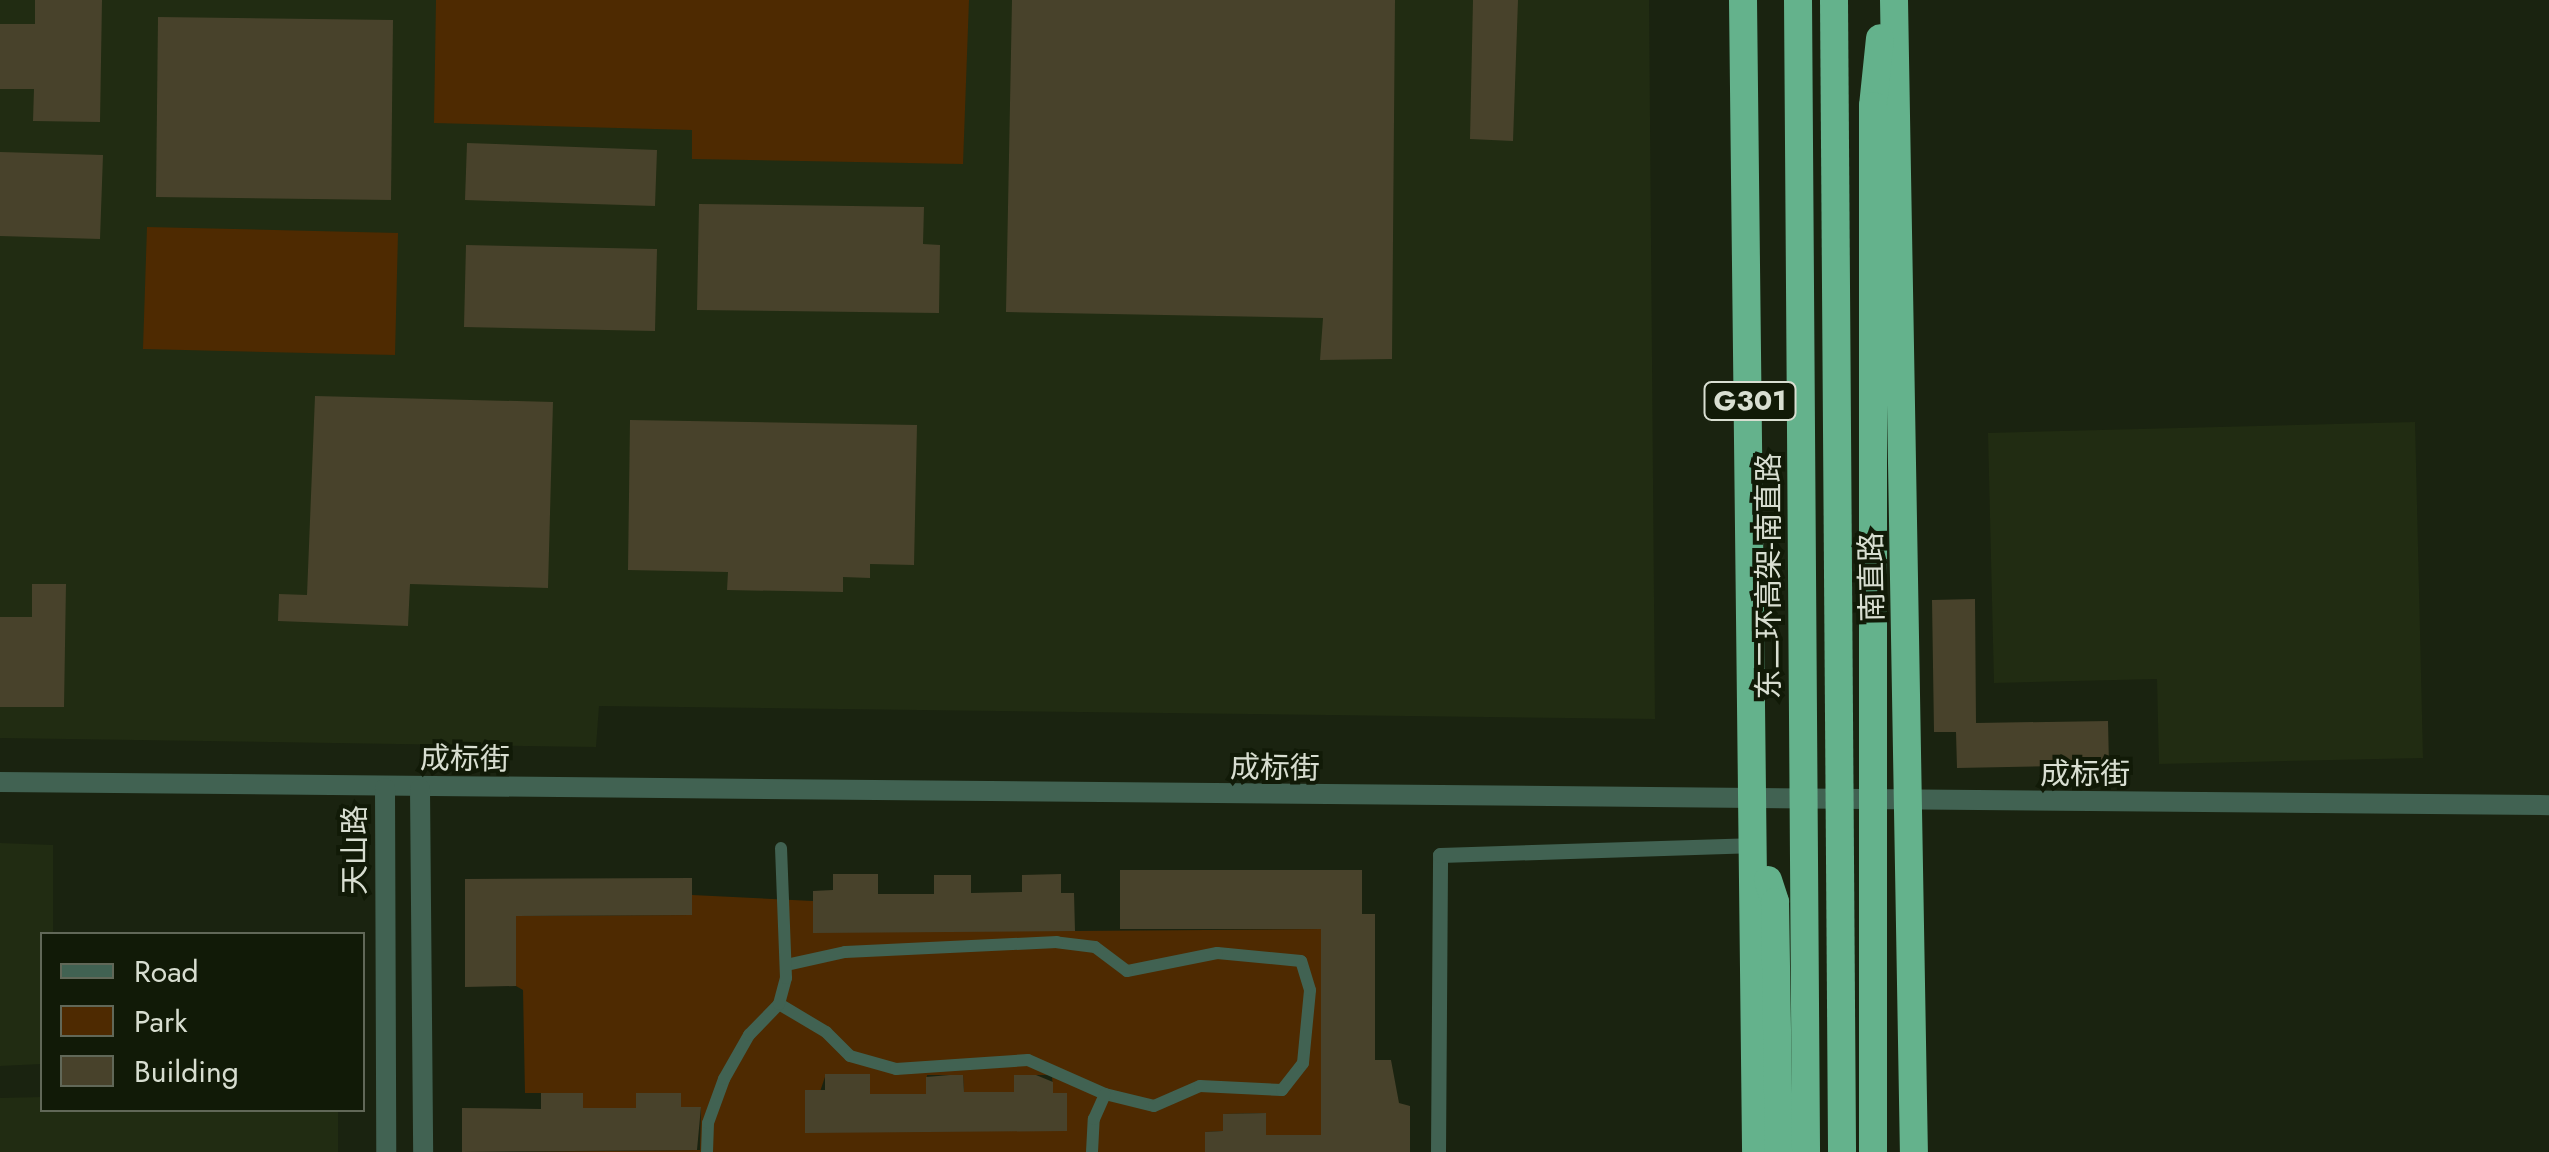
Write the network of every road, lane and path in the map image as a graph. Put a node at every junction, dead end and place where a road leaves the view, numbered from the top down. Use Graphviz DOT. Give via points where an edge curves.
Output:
graph roads {
  1 [pos="1742,0"];
  2 [pos="1798,0"];
  3 [pos="1834,0"];
  4 [pos="1884,0"];
  5 [pos="1894,0"];
  6 [pos="0,782"];
  7 [pos="385,788"];
  8 [pos="420,789"];
  9 [pos="1909,802"];
  10 [pos="1757,803"];
  11 [pos="2549,805"];
  12 [pos="1757,845"];
  13 [pos="781,848"];
  14 [pos="791,964"];
  15 [pos="779,1004"];
  16 [pos="1105,1094"];
  17 [pos="386,1152"];
  18 [pos="423,1152"];
  19 [pos="707,1152"];
  20 [pos="1092,1152"];
  21 [pos="1438,1152"];
  22 [pos="1756,1152"];
  23 [pos="1780,1152"];
  24 [pos="1806,1152"];
  25 [pos="1842,1152"];
  26 [pos="1873,1152"];
  27 [pos="1914,1152"];
  1 -- 10 [label="highway, G301"];
  2 -- 24 [label="highway, 东二环高架-南直路, bridge"];
  3 -- 25 [label="highway, bridge"];
  4 -- 26 [label="highway, bridge" via="1873,106"];
  5 -- 9 [label="highway, 南直路"];
  6 -- 7 [label="street, 成标街"];
  7 -- 8 [label="street, 成标街"];
  7 -- 17 [label="street, 天山路"];
  8 -- 10 [label="street, 成标街"];
  8 -- 18 [label="street"];
  9 -- 10 [label="street, 成标街"];
  9 -- 11 [label="street, 成标街"];
  9 -- 27 [label="highway, 南直路"];
  10 -- 12 [label="highway, G301"];
  12 -- 21 [label="street" via="1440,855"];
  12 -- 22 [label="highway, G301"];
  12 -- 23 [label="highway" via="1775,902"];
  13 -- 15 [label="street" via="786,978"];
  14 -- 16 [label="street" via="845,952 1057,942 1095,947 1126,971 1217,953 1300,961 1310,990 1303,1063 1282,1090 1200,1086 1154,1106"];
  15 -- 16 [label="street" via="866,1061 896,1069 1028,1060"];
  15 -- 19 [label="street" via="749,1035 724,1079 708,1122"];
  16 -- 20 [label="street" via="1094,1119"];
}
